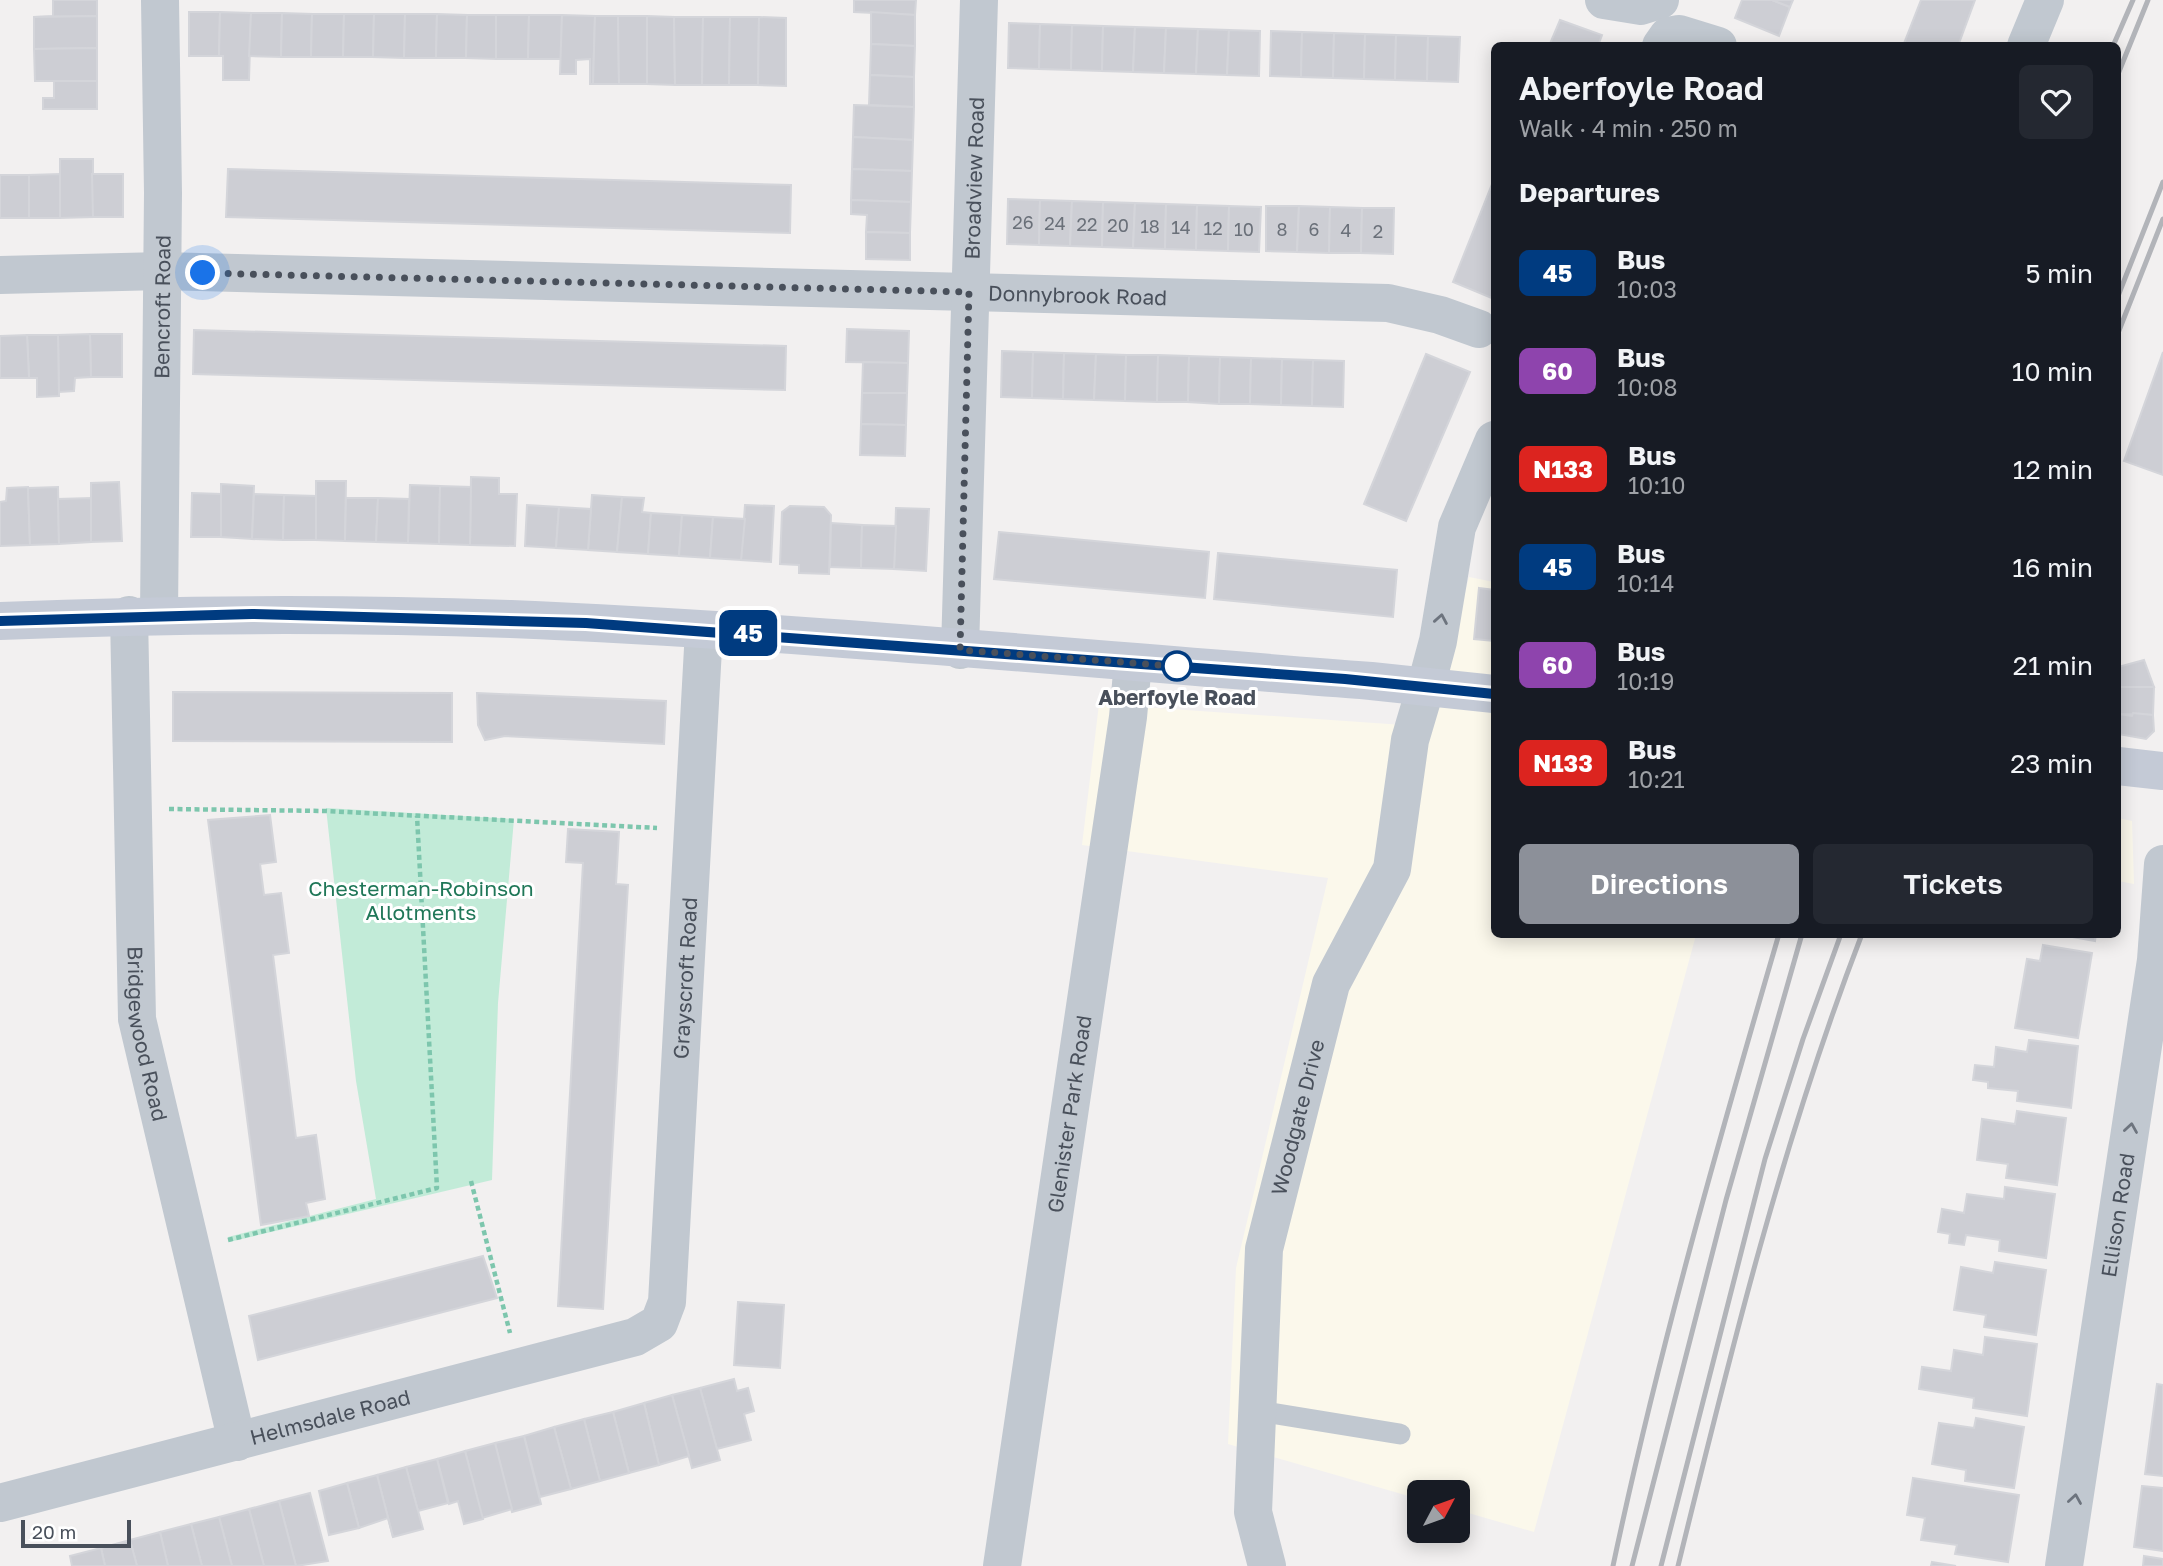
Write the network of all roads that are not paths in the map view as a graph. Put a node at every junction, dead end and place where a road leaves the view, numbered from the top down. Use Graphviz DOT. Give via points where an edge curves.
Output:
graph roads {
  1 [pos="160,0"];
  2 [pos="979,0"];
  3 [pos="1604,0"];
  4 [pos="2045,0"];
  5 [pos="1661,21"];
  6 [pos="1705,42"];
  7 [pos="2028,42"];
  8 [pos="162,271"];
  9 [pos="0,275"];
  10 [pos="969,292"];
  11 [pos="1479,329"];
  12 [pos="1491,447"];
  13 [pos="144,615"];
  14 [pos="0,621"];
  15 [pos="704,630"];
  16 [pos="960,650"];
  17 [pos="1133,662"];
  18 [pos="1426,686"];
  19 [pos="1491,694"];
  20 [pos="2121,766"];
  21 [pos="2163,771"];
  22 [pos="2163,864"];
  23 [pos="659,1323"];
  24 [pos="1258,1411"];
  25 [pos="1400,1434"];
  26 [pos="237,1442"];
  27 [pos="0,1503"];
  28 [pos="1002,1566"];
  29 [pos="1267,1566"];
  30 [pos="2064,1566"];
  1 -- 8 [label="street, Bencroft Road"];
  2 -- 10 [label="street, Broadview Road"];
  3 -- 5 [label="street"];
  4 -- 7 [label="street"];
  5 -- 6 [label="street" via="1679,34"];
  8 -- 9 [label="street, Donnybrook Road"];
  8 -- 10 [label="street, Donnybrook Road"];
  8 -- 13 [label="street, Bencroft Road"];
  10 -- 11 [label="street, Donnybrook Road" via="1388,303"];
  10 -- 16 [label="street, Broadview Road"];
  18 -- 12 [label="street, one-way" via="1457,527"];
  13 -- 14 [label="main road"];
  13 -- 15 [label="main road" via="507,619"];
  13 -- 26 [label="street, Bridgewood Road" via="137,1019"];
  15 -- 16 [label="main road"];
  15 -- 23 [label="street, Grayscroft Road" via="667,1302"];
  16 -- 17 [label="main road"];
  17 -- 18 [label="main road"];
  17 -- 28 [label="street, Glenister Park Road"];
  18 -- 19 [label="main road"];
  18 -- 24 [label="street, Woodgate Drive" via="1410,740 1392,870 1331,984 1264,1249"];
  20 -- 21 [label="main road"];
  30 -- 22 [label="street, Ellison Road, one-way" via="2156,960"];
  23 -- 26 [label="street, Helmsdale Road" via="635,1337"];
  24 -- 25 [label="lane"];
  24 -- 29 [label="street, Woodgate Drive" via="1253,1512"];
  26 -- 27 [label="street, Helmsdale Road"];
}
